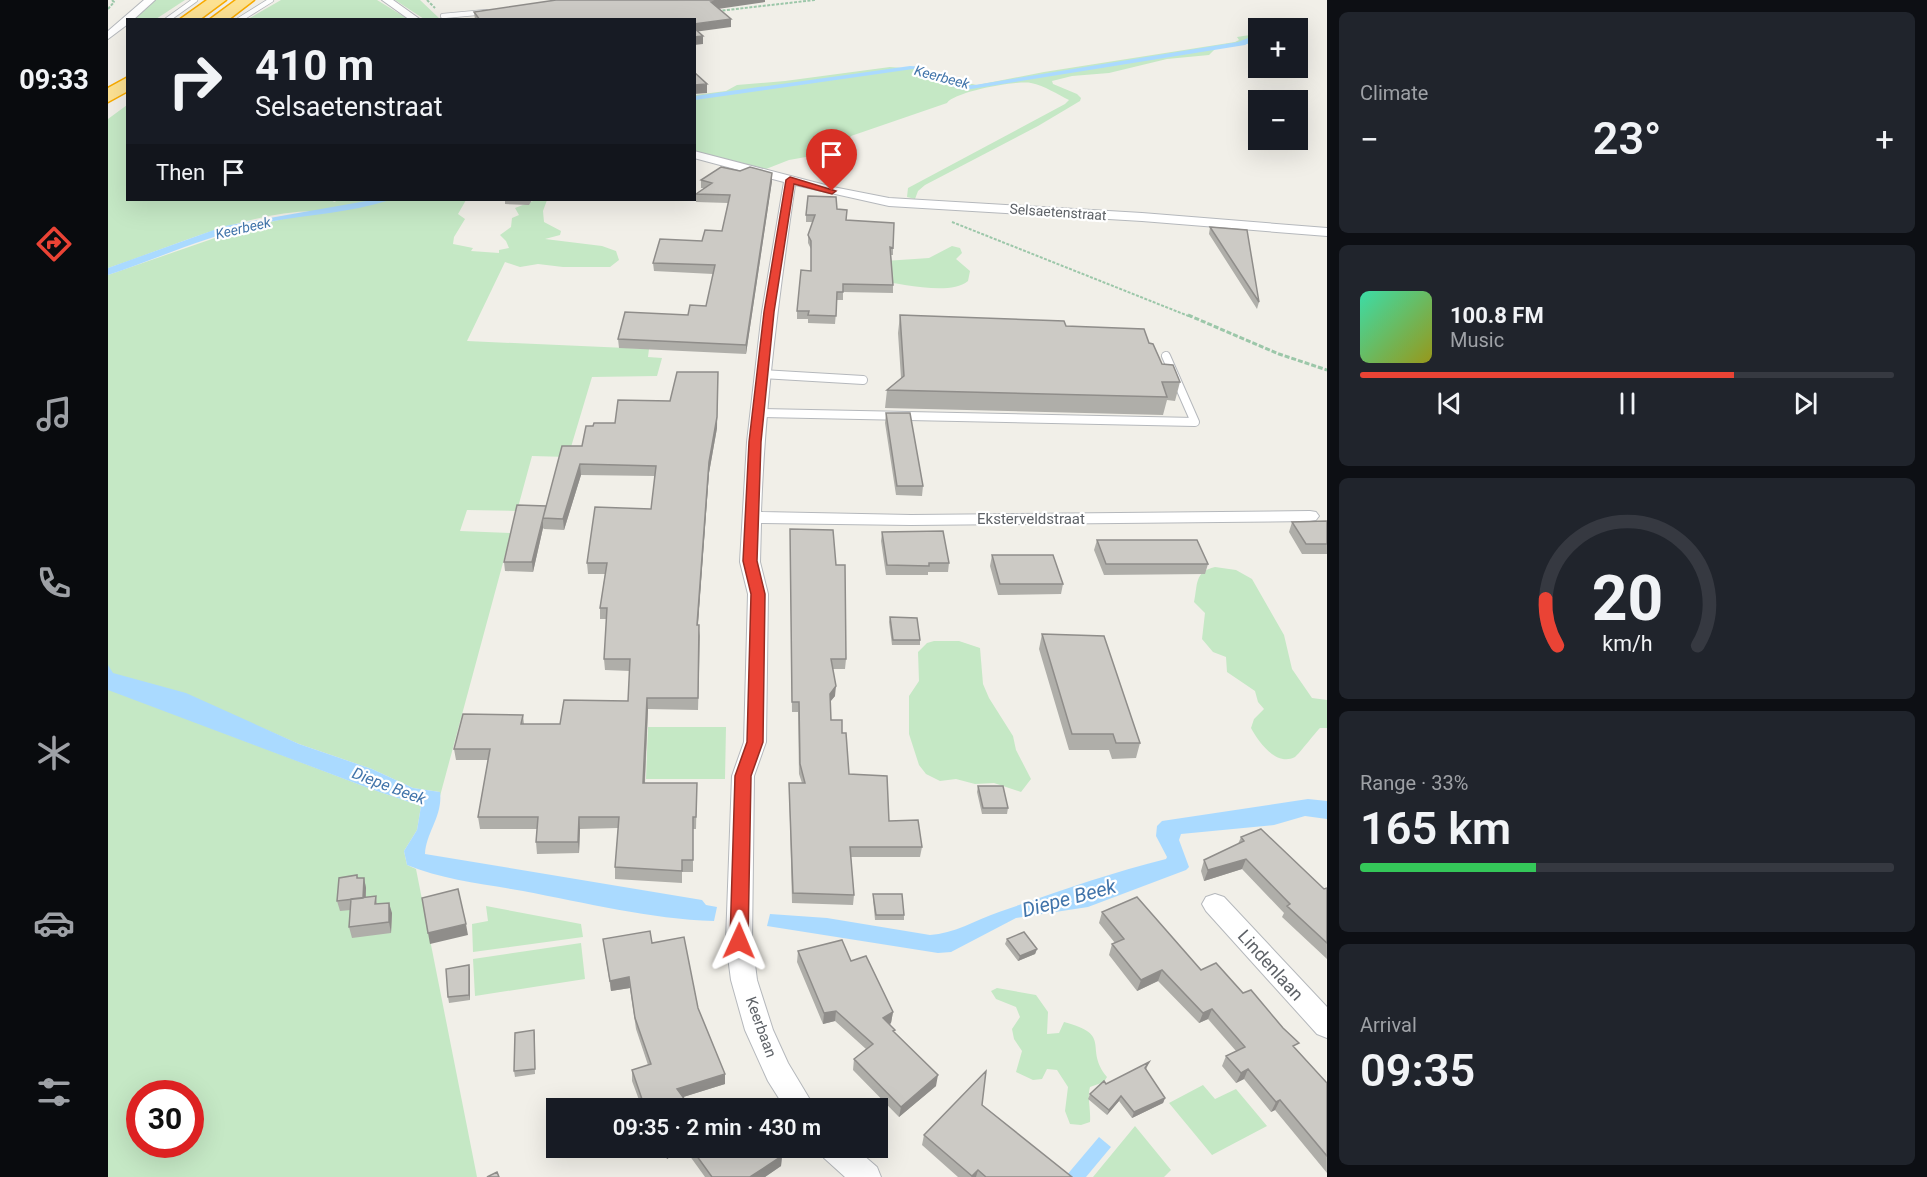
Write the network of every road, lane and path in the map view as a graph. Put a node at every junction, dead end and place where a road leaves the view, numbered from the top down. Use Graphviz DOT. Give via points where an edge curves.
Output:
graph roads {
  1 [pos="112,0"];
  2 [pos="150,0"];
  3 [pos="195,0"];
  4 [pos="218,0"];
  5 [pos="246,0"];
  6 [pos="271,0"];
  7 [pos="387,0"];
  8 [pos="815,0"];
  9 [pos="108,9"];
  10 [pos="488,11"];
  11 [pos="710,12"];
  12 [pos="443,16"];
  13 [pos="129,18"];
  14 [pos="170,18"];
  15 [pos="190,18"];
  16 [pos="220,18"];
  17 [pos="242,18"];
  18 [pos="414,18"];
  19 [pos="126,21"];
  20 [pos="108,36"];
  21 [pos="126,83"];
  22 [pos="108,96"];
  23 [pos="696,155"];
  24 [pos="790,180"];
  25 [pos="949,221"];
  26 [pos="1327,232"];
  27 [pos="1166,356"];
  28 [pos="1327,370"];
  29 [pos="762,374"];
  30 [pos="863,380"];
  31 [pos="758,413"];
  32 [pos="1310,516"];
  33 [pos="752,517"];
  34 [pos="1215,904"];
  35 [pos="1327,1026"];
  36 [pos="795,1098"];
  37 [pos="845,1158"];
  38 [pos="866,1177"];
  1 -- 9 [label="path"];
  2 -- 13 [label="street"];
  3 -- 14 [label="lane"];
  4 -- 15 [label="highway"];
  5 -- 16 [label="highway"];
  6 -- 17 [label="lane"];
  7 -- 18 [label="street"];
  8 -- 11 [label="path"];
  10 -- 12 [label="lane"];
  19 -- 20 [label="street"];
  21 -- 22 [label="highway"];
  23 -- 24 [label="street"];
  24 -- 26 [label="street, Selsaetenstraat" via="889,202"];
  24 -- 29 [label="street, Keerbaan"];
  25 -- 28 [label="path"];
  27 -- 31 [label="lane" via="1195,422"];
  29 -- 30 [label="lane"];
  29 -- 31 [label="street, Keerbaan"];
  31 -- 33 [label="street, Keerbaan"];
  32 -- 33 [label="street, Eksterveldstraat" via="922,520"];
  33 -- 36 [label="street, Keerbaan" via="750,561 758,594 755,742 743,776 739,941 744,980 759,1030"];
  34 -- 35 [label="street, Lindenlaan"];
  37 -- 38 [label="street"];
}
